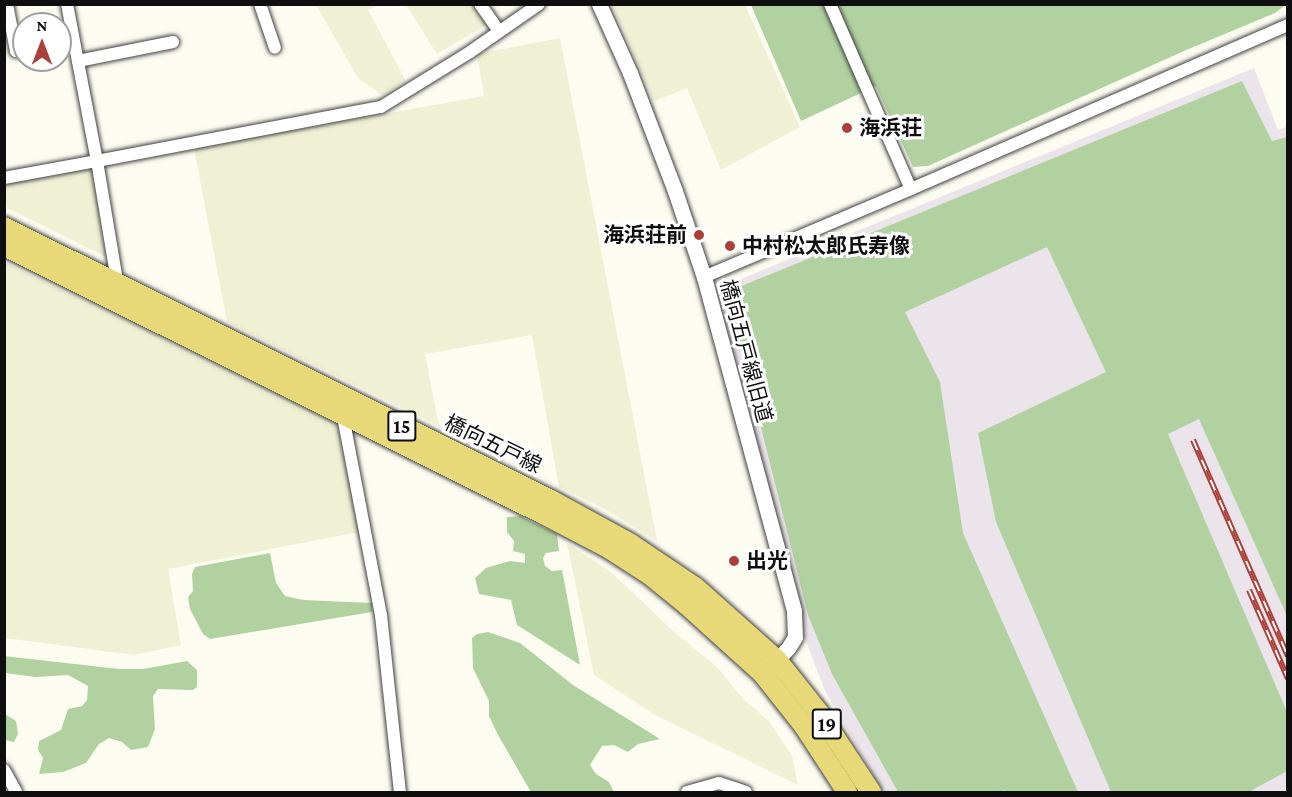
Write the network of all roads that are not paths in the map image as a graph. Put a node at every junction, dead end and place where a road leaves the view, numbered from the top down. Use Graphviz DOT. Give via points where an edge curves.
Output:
graph roads {
  1 [pos="7,4"];
  2 [pos="67,4"];
  3 [pos="260,4"];
  4 [pos="480,4"];
  5 [pos="539,4"];
  6 [pos="599,4"];
  7 [pos="830,4"];
  8 [pos="1287,26"];
  9 [pos="12,30"];
  10 [pos="499,31"];
  11 [pos="74,40"];
  12 [pos="173,42"];
  13 [pos="275,48"];
  14 [pos="78,61"];
  15 [pos="97,160"];
  16 [pos="4,178"];
  17 [pos="911,189"];
  18 [pos="4,227"];
  19 [pos="4,246"];
  20 [pos="704,277"];
  21 [pos="118,283"];
  22 [pos="122,304"];
  23 [pos="340,395"];
  24 [pos="343,415"];
  25 [pos="770,667"];
  26 [pos="4,770"];
  27 [pos="16,792"];
  28 [pos="400,792"];
  29 [pos="687,792"];
  30 [pos="746,792"];
  31 [pos="847,792"];
  32 [pos="871,792"];
  1 -- 9 [label="street"];
  2 -- 11 [label="street"];
  3 -- 13 [label="street"];
  4 -- 10 [label="street"];
  5 -- 10 [label="street"];
  6 -- 20 [label="street, 橋向五戸線旧道" via="630,73"];
  7 -- 17 [label="street"];
  8 -- 17 [label="street"];
  10 -- 15 [label="street" via="381,107"];
  11 -- 14 [label="street"];
  12 -- 14 [label="street"];
  14 -- 15 [label="street"];
  15 -- 16 [label="street"];
  15 -- 21 [label="street"];
  17 -- 20 [label="street"];
  18 -- 21 [label="main road, 橋向五戸線 / 15"];
  19 -- 22 [label="main road, 橋向五戸線 / 15"];
  20 -- 25 [label="street, 橋向五戸線旧道" via="796,624 795,637"];
  21 -- 22 [label="street"];
  21 -- 23 [label="main road, 橋向五戸線 / 15"];
  22 -- 24 [label="main road, 橋向五戸線 / 15"];
  23 -- 24 [label="street"];
  23 -- 25 [label="main road, 橋向五戸線 / 15" via="552,500 631,544 695,587"];
  24 -- 25 [label="main road, 橋向五戸線 / 15" via="610,549"];
  24 -- 28 [label="street" via="381,615"];
  25 -- 31 [label="main road, 19"];
  25 -- 32 [label="main road, 19" via="819,713"];
  26 -- 27 [label="street"];
  29 -- 30 [label="street" via="719,783"];
}
